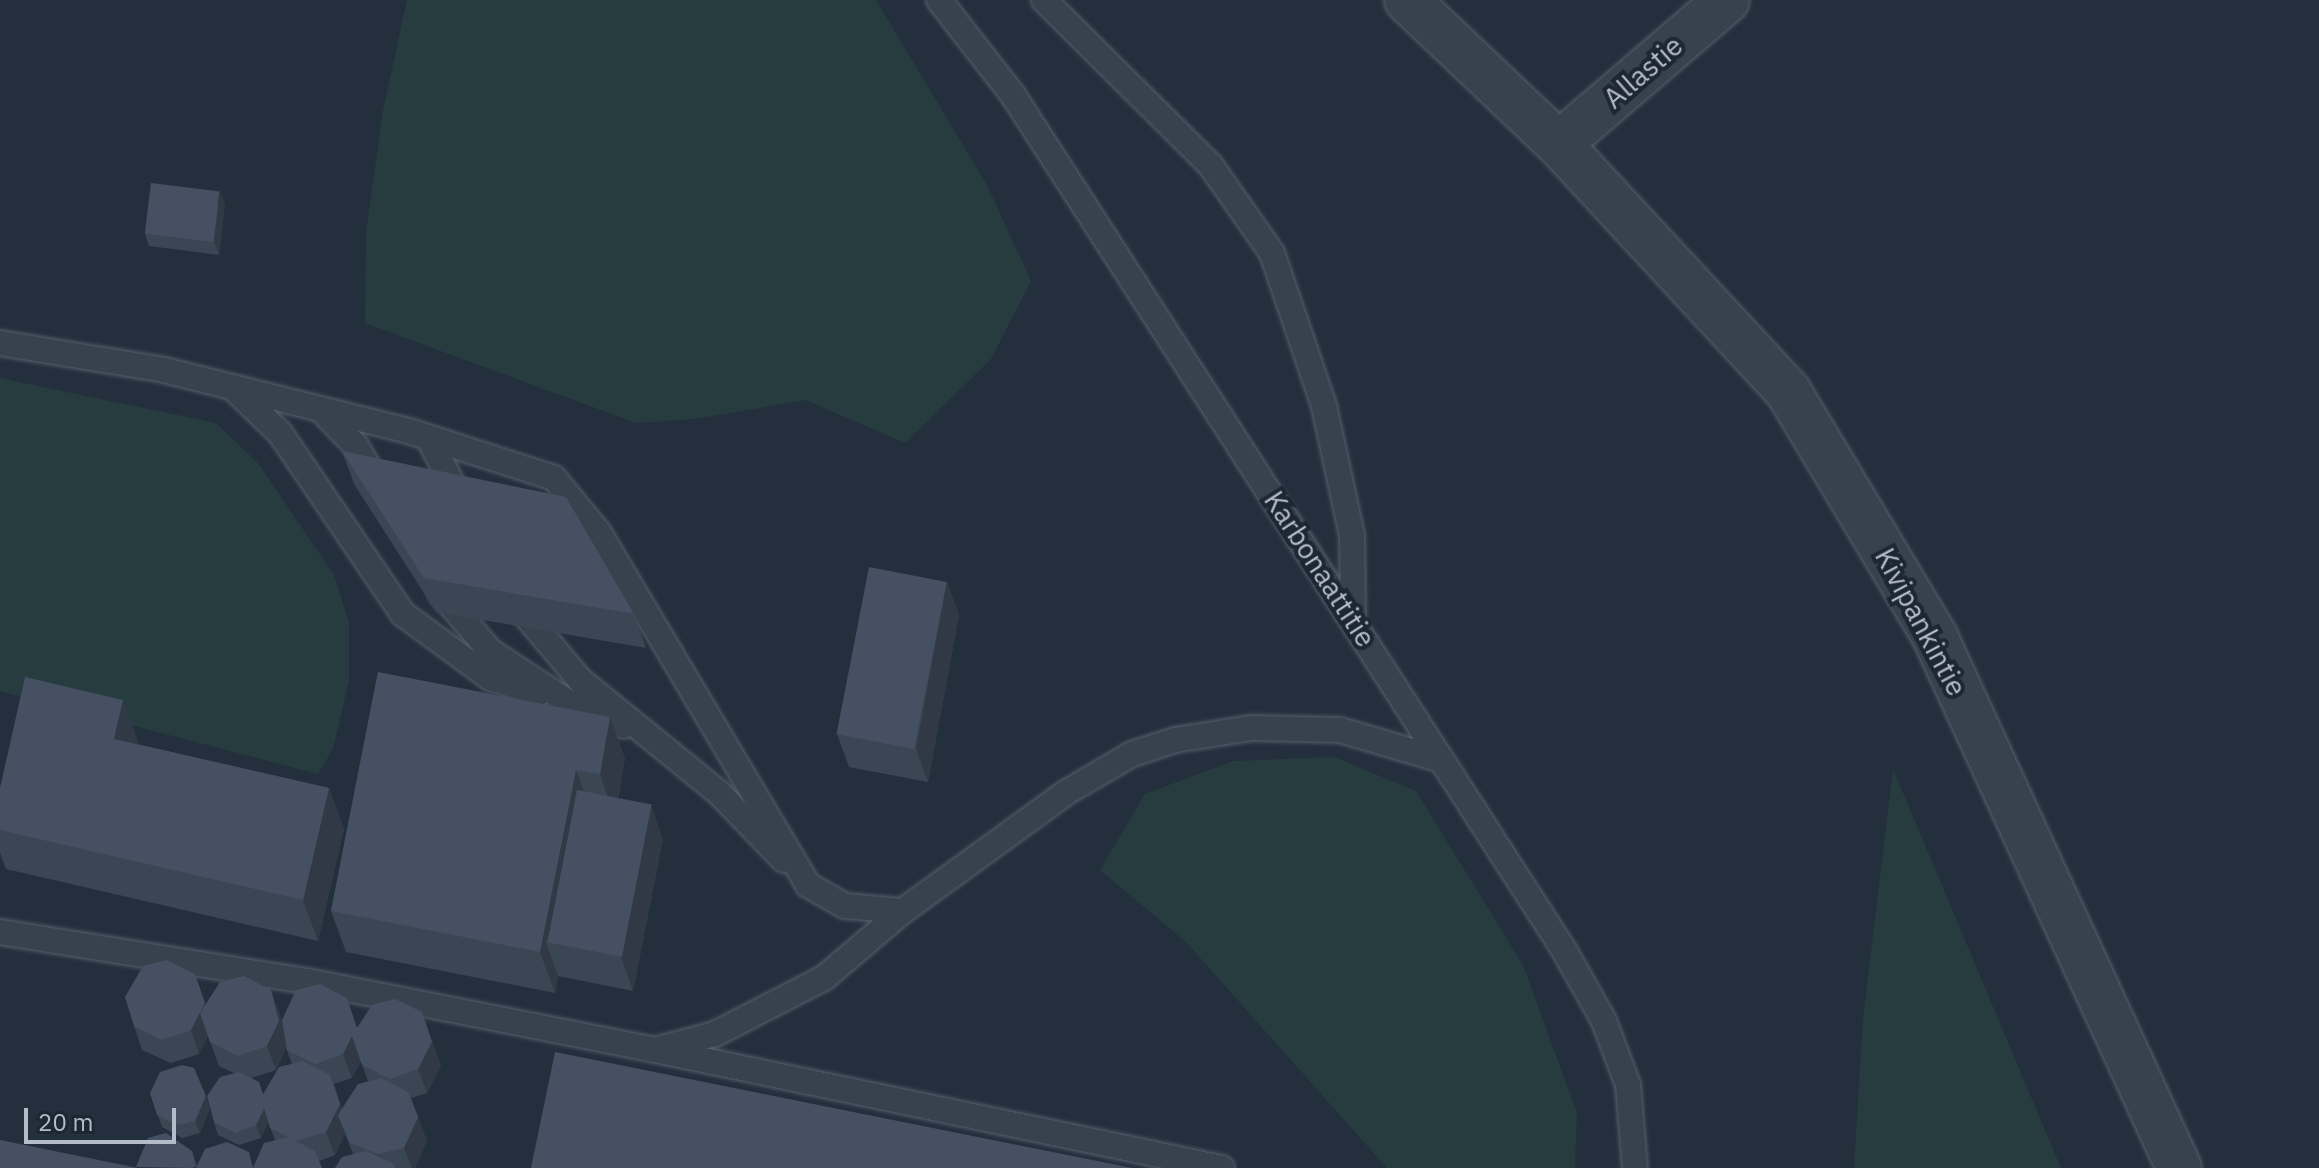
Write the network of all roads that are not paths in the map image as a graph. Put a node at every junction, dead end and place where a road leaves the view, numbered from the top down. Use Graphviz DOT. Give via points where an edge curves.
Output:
graph roads {
  1 [pos="939,0"];
  2 [pos="1044,0"];
  3 [pos="1407,0"];
  4 [pos="1727,0"];
  5 [pos="1559,144"];
  6 [pos="0,343"];
  7 [pos="232,388"];
  8 [pos="321,410"];
  9 [pos="428,437"];
  10 [pos="387,499"];
  11 [pos="475,526"];
  12 [pos="425,566"];
  13 [pos="504,581"];
  14 [pos="1353,621"];
  15 [pos="565,700"];
  16 [pos="651,738"];
  17 [pos="1442,760"];
  18 [pos="808,885"];
  19 [pos="903,911"];
  20 [pos="0,932"];
  21 [pos="654,1050"];
  22 [pos="1222,1168"];
  23 [pos="1635,1168"];
  24 [pos="2179,1168"];
  1 -- 14 [label="lane, Karbonaattitie" via="1013,95"];
  2 -- 14 [label="lane" via="1211,166 1272,253 1327,421 1352,535"];
  3 -- 5 [label="street, Kivipankintie"];
  4 -- 5 [label="street, Allastie"];
  5 -- 24 [label="street, Kivipankintie" via="1788,391 1935,637"];
  6 -- 7 [label="lane" via="164,370"];
  7 -- 8 [label="lane"];
  7 -- 15 [label="lane" via="280,433 403,614 490,678"];
  8 -- 9 [label="lane"];
  8 -- 10 [label="lane" via="356,446"];
  9 -- 11 [label="lane"];
  9 -- 18 [label="lane" via="554,478 599,533"];
  12 -- 15 [label="lane" via="490,651"];
  13 -- 16 [label="lane" via="519,608 580,680"];
  14 -- 17 [label="lane, Karbonaattitie"];
  15 -- 16 [label="lane"];
  16 -- 18 [label="lane" via="719,793"];
  17 -- 19 [label="lane" via="1340,730 1252,728 1175,740 1132,754 1067,792"];
  17 -- 23 [label="lane, Karbonaattitie" via="1604,1021 1628,1085"];
  18 -- 19 [label="lane" via="845,906"];
  19 -- 21 [label="lane" via="824,978 715,1034"];
  20 -- 21 [label="lane" via="307,981"];
  21 -- 22 [label="lane"];
}
